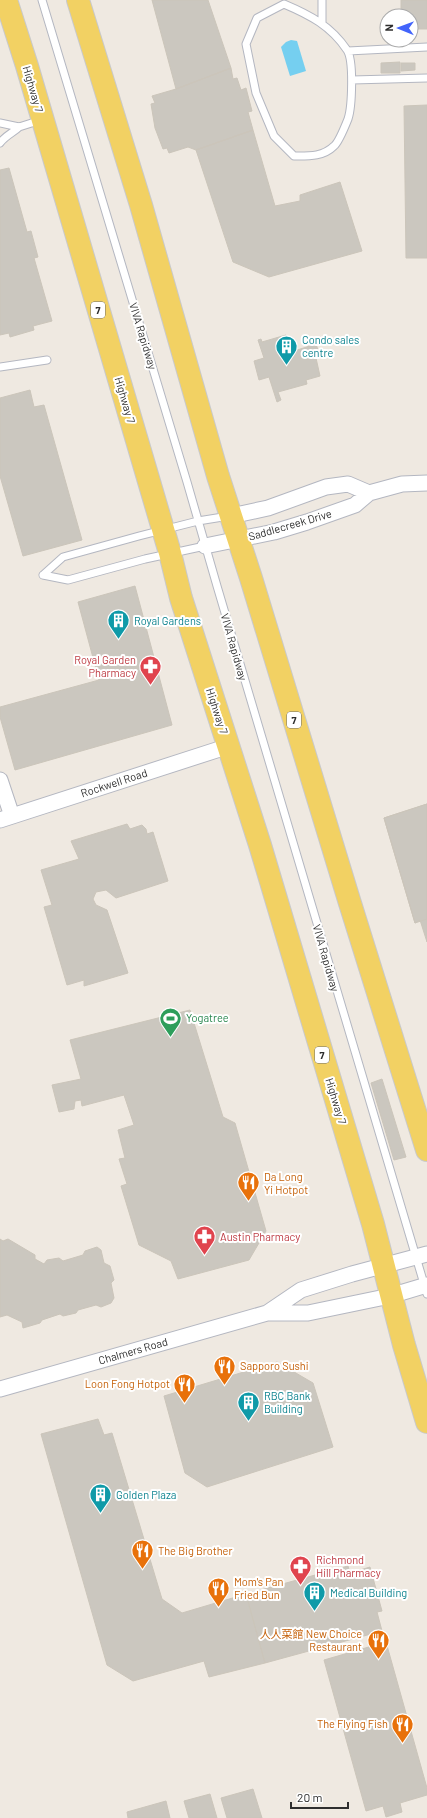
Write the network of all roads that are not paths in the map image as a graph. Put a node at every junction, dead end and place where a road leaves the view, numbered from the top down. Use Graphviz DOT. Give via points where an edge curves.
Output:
graph roads {
  1 [pos="6,0"];
  2 [pos="42,0"];
  3 [pos="78,0"];
  4 [pos="322,0"];
  5 [pos="322,22"];
  6 [pos="427,47"];
  7 [pos="348,51"];
  8 [pos="427,78"];
  9 [pos="352,80"];
  10 [pos="42,120"];
  11 [pos="0,123"];
  12 [pos="19,127"];
  13 [pos="0,143"];
  14 [pos="47,360"];
  15 [pos="0,367"];
  16 [pos="427,483"];
  17 [pos="369,493"];
  18 [pos="230,516"];
  19 [pos="198,522"];
  20 [pos="163,530"];
  21 [pos="239,540"];
  22 [pos="205,546"];
  23 [pos="170,553"];
  24 [pos="229,746"];
  25 [pos="0,780"];
  26 [pos="6,818"];
  27 [pos="427,1150"];
  28 [pos="421,1256"];
  29 [pos="382,1266"];
  30 [pos="426,1288"];
  31 [pos="390,1296"];
  32 [pos="267,1313"];
  33 [pos="0,1389"];
  34 [pos="427,1422"];
  1 -- 10 [label="main road, Highway 7 / 7"];
  2 -- 19 [label="lane, VIVA Rapidway"];
  3 -- 18 [label="main road, 7" via="141,205"];
  4 -- 5 [label="lane"];
  5 -- 7 [label="lane"];
  5 -- 9 [label="lane" via="284,4 257,18 246,44 256,94 274,136 294,156 315,156 335,146 348,118"];
  6 -- 7 [label="lane"];
  7 -- 9 [label="lane"];
  8 -- 9 [label="lane"];
  10 -- 12 [label="lane"];
  10 -- 20 [label="main road, Highway 7 / 7"];
  11 -- 12 [label="lane"];
  12 -- 13 [label="lane"];
  14 -- 15 [label="lane"];
  16 -- 17 [label="street, Saddlecreek Drive" via="402,484"];
  17 -- 18 [label="street, Saddlecreek Drive" via="348,484 326,487 268,508"];
  17 -- 21 [label="street, Saddlecreek Drive" via="355,505 307,522"];
  18 -- 19 [label="lane"];
  18 -- 21 [label="main road, 7"];
  19 -- 20 [label="lane"];
  19 -- 22 [label="lane, VIVA Rapidway"];
  20 -- 23 [label="main road, Highway 7 / 7"];
  20 -- 23 [label="lane" via="63,557 43,575 68,580"];
  21 -- 22 [label="street, Saddlecreek Drive"];
  21 -- 27 [label="main road, 7"];
  22 -- 23 [label="lane"];
  22 -- 28 [label="lane, VIVA Rapidway"];
  23 -- 24 [label="main road, Highway 7 / 7" via="181,598"];
  24 -- 26 [label="street, Rockwell Road"];
  24 -- 29 [label="main road, Highway 7 / 7" via="370,1217"];
  25 -- 26 [label="street"];
  28 -- 29 [label="street, Chalmers Road"];
  28 -- 30 [label="lane, VIVA Rapidway"];
  29 -- 31 [label="main road, Highway 7 / 7"];
  29 -- 32 [label="street, Chalmers Road" via="301,1290"];
  30 -- 31 [label="street, Chalmers Road"];
  31 -- 32 [label="street, Chalmers Road" via="308,1312"];
  31 -- 34 [label="main road, Highway 7 / 7"];
  32 -- 33 [label="street, Chalmers Road"];
}
